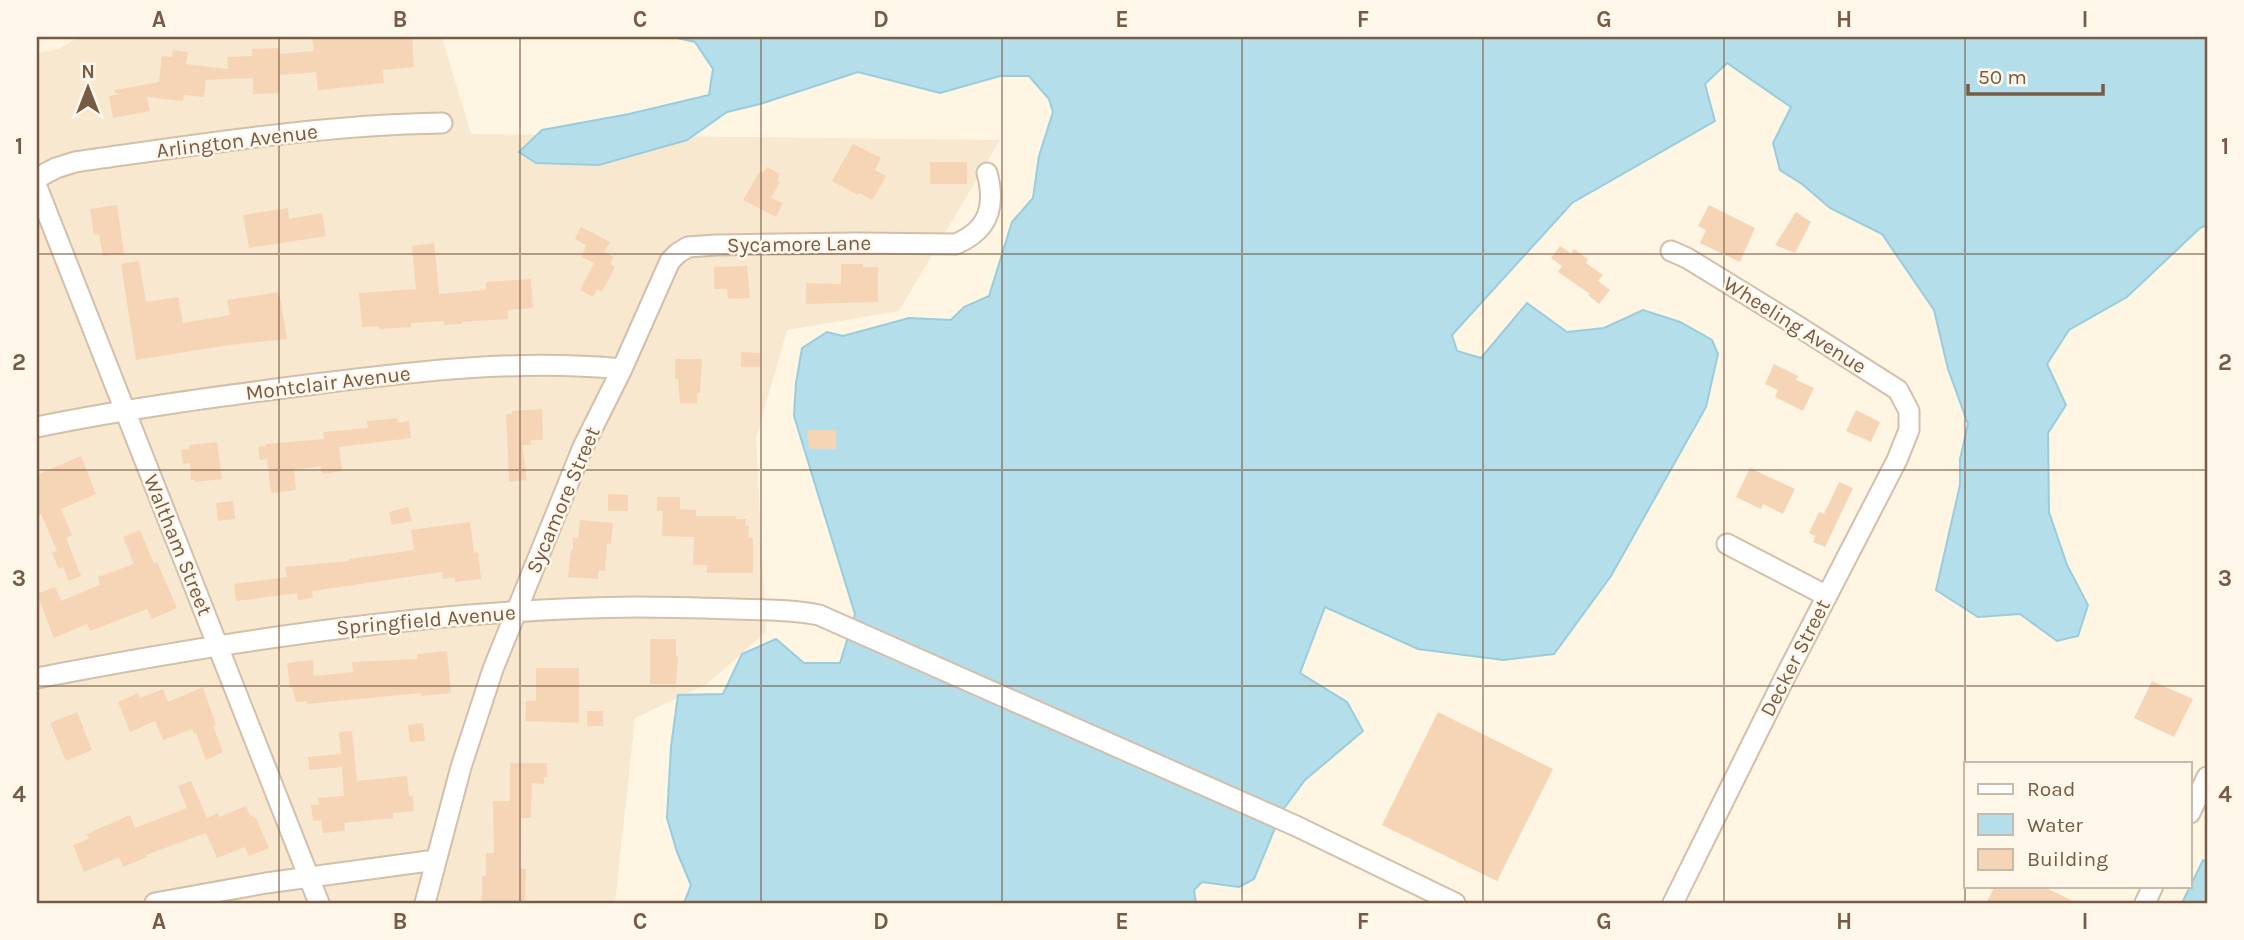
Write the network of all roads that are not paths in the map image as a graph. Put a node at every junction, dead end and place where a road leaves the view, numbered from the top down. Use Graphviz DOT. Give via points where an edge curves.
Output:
graph roads {
  1 [pos="442,123"];
  2 [pos="987,173"];
  3 [pos="37,178"];
  4 [pos="37,187"];
  5 [pos="705,246"];
  6 [pos="1671,251"];
  7 [pos="622,369"];
  8 [pos="125,411"];
  9 [pos="1909,411"];
  10 [pos="37,427"];
  11 [pos="1727,544"];
  12 [pos="1827,596"];
  13 [pos="515,612"];
  14 [pos="217,645"];
  15 [pos="37,678"];
  16 [pos="2207,778"];
  17 [pos="2192,809"];
  18 [pos="436,860"];
  19 [pos="308,876"];
  20 [pos="155,903"];
  21 [pos="319,903"];
  22 [pos="425,903"];
  23 [pos="1455,903"];
  24 [pos="1673,903"];
  1 -- 3 [label="street, Arlington Avenue" via="227,141 75,162"];
  2 -- 5 [label="street, Sycamore Lane" via="992,190 986,220 978,232 956,244"];
  4 -- 8 [label="street, Waltham Street"];
  5 -- 7 [label="street, Sycamore Street" via="688,247 670,261"];
  6 -- 9 [label="street, Wheeling Avenue" via="1898,390"];
  7 -- 8 [label="street, Montclair Avenue" via="482,366"];
  7 -- 13 [label="street, Sycamore Street" via="583,447"];
  8 -- 10 [label="street, Montclair Avenue"];
  8 -- 14 [label="street, Waltham Street"];
  9 -- 12 [label="street, Decker Street" via="1909,430 1897,460"];
  11 -- 12 [label="street"];
  12 -- 24 [label="street, Decker Street"];
  13 -- 14 [label="street, Springfield Avenue" via="302,632"];
  13 -- 18 [label="street, Sycamore Street" via="461,767"];
  13 -- 23 [label="street, Springfield Avenue" via="671,607 818,615 1296,826"];
  14 -- 15 [label="street, Springfield Avenue"];
  14 -- 19 [label="street, Waltham Street"];
  16 -- 17 [label="street"];
  18 -- 19 [label="street"];
  18 -- 22 [label="street, Sycamore Street"];
  19 -- 20 [label="street"];
  19 -- 21 [label="street, Waltham Street"];
}
